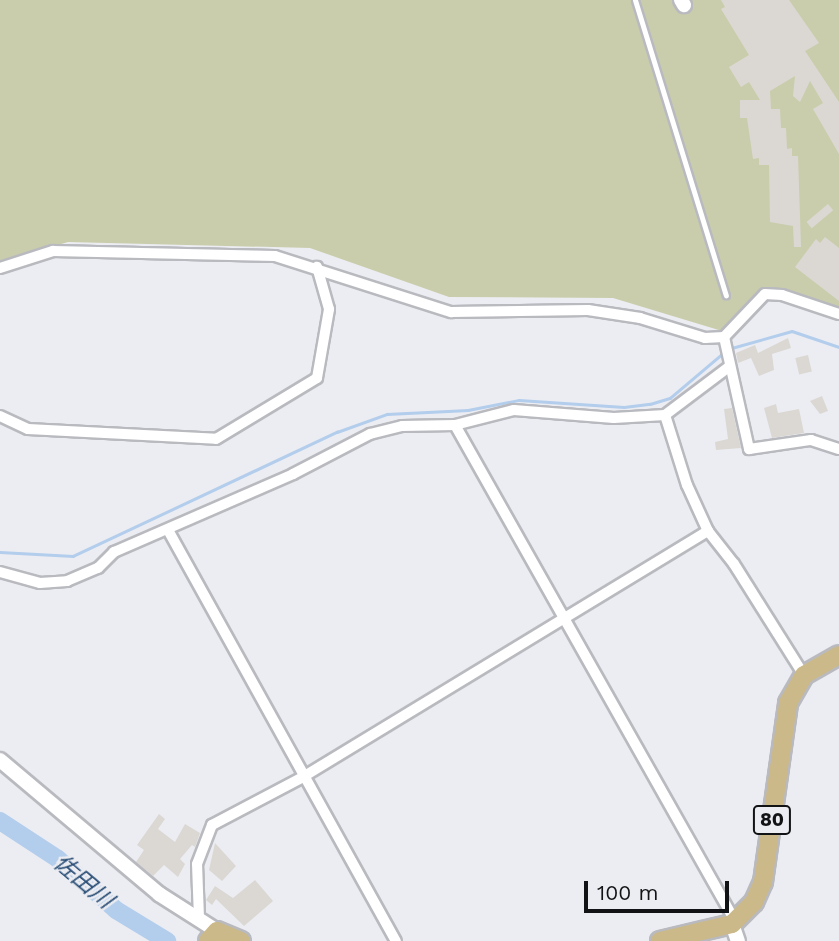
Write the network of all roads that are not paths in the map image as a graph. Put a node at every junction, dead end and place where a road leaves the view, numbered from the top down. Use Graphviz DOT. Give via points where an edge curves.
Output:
graph roads {
  1 [pos="635,0"];
  2 [pos="317,267"];
  3 [pos="0,268"];
  4 [pos="726,295"];
  5 [pos="839,314"];
  6 [pos="724,337"];
  7 [pos="730,366"];
  8 [pos="665,415"];
  9 [pos="0,416"];
  10 [pos="455,425"];
  11 [pos="839,449"];
  12 [pos="168,530"];
  13 [pos="708,531"];
  14 [pos="0,572"];
  15 [pos="562,617"];
  16 [pos="839,655"];
  17 [pos="803,675"];
  18 [pos="0,760"];
  19 [pos="303,777"];
  20 [pos="200,918"];
  21 [pos="734,922"];
  22 [pos="211,937"];
  23 [pos="241,941"];
  24 [pos="396,941"];
  25 [pos="660,941"];
  26 [pos="738,941"];
  1 -- 4 [label="lane"];
  2 -- 3 [label="street" via="275,256 157,257 62,251"];
  2 -- 6 [label="street" via="451,312 588,310 640,318 705,338"];
  2 -- 9 [label="street" via="329,309 317,378 216,439 28,429"];
  5 -- 6 [label="street" via="765,294"];
  6 -- 7 [label="street"];
  7 -- 8 [label="street"];
  7 -- 11 [label="street" via="749,449 811,440"];
  8 -- 10 [label="street" via="614,418 514,410"];
  8 -- 13 [label="street" via="687,485"];
  10 -- 12 [label="street" via="402,426 370,434"];
  10 -- 15 [label="street"];
  12 -- 14 [label="street" via="114,552 98,568 67,581 40,583"];
  12 -- 19 [label="street"];
  13 -- 15 [label="street"];
  13 -- 17 [label="street" via="734,564"];
  15 -- 19 [label="street"];
  15 -- 21 [label="street"];
  16 -- 17 [label="main road"];
  17 -- 21 [label="main road, 80" via="788,703 763,882 754,902"];
  18 -- 20 [label="street" via="159,894"];
  19 -- 20 [label="street" via="212,825 197,864"];
  19 -- 24 [label="street"];
  20 -- 22 [label="street"];
  21 -- 25 [label="main road"];
  21 -- 26 [label="street"];
  22 -- 23 [label="main road"];
}
